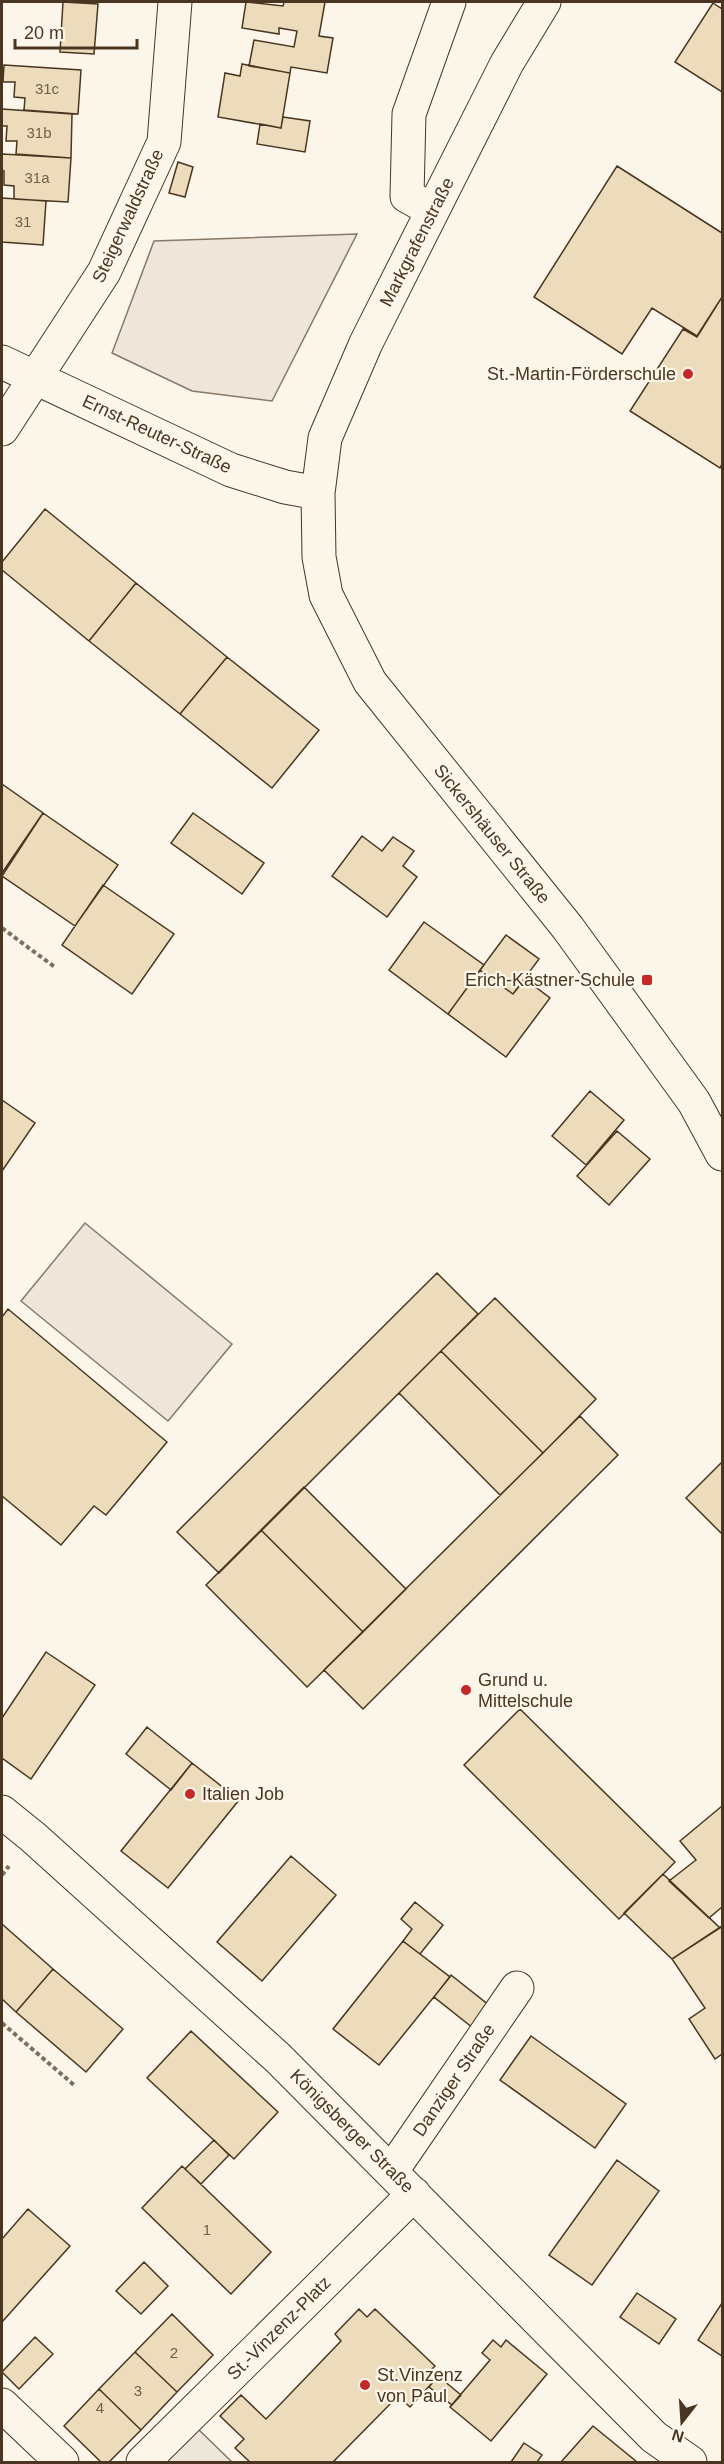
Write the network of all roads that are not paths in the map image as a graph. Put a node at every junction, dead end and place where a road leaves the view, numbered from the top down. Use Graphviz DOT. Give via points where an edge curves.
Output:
graph roads {
  1 [pos="175,2"];
  2 [pos="449,2"];
  3 [pos="544,2"];
  4 [pos="432,210"];
  5 [pos="2,362"];
  6 [pos="36,377"];
  7 [pos="2,429"];
  8 [pos="318,493"];
  9 [pos="723,1154"];
  10 [pos="2,1812"];
  11 [pos="517,1988"];
  12 [pos="402,2183"];
  13 [pos="2,2405"];
  14 [pos="62,2463"];
  15 [pos="143,2463"];
  16 [pos="690,2463"];
  1 -- 6 [label="street, Steigerwaldstraße" via="164,142 105,272"];
  2 -- 4 [label="street" via="409,114 407,196"];
  3 -- 4 [label="street, Markgrafenstraße" via="507,63"];
  4 -- 8 [label="street, Markgrafenstraße" via="366,343 325,438"];
  5 -- 6 [label="street, Ernst-Reuter-Straße"];
  6 -- 7 [label="street, Steigerwaldstraße"];
  6 -- 8 [label="street, Ernst-Reuter-Straße" via="231,470"];
  8 -- 9 [label="street, Sickershäuser Straße" via="319,557 326,595 370,682 568,928 694,1102"];
  10 -- 12 [label="street, Königsberger Straße" via="278,2058"];
  11 -- 12 [label="street, Danziger Straße"];
  12 -- 15 [label="street, St.-Vinzenz-Platz"];
  12 -- 16 [label="street, Königsberger Straße" via="654,2437"];
  13 -- 14 [label="street"];
}
